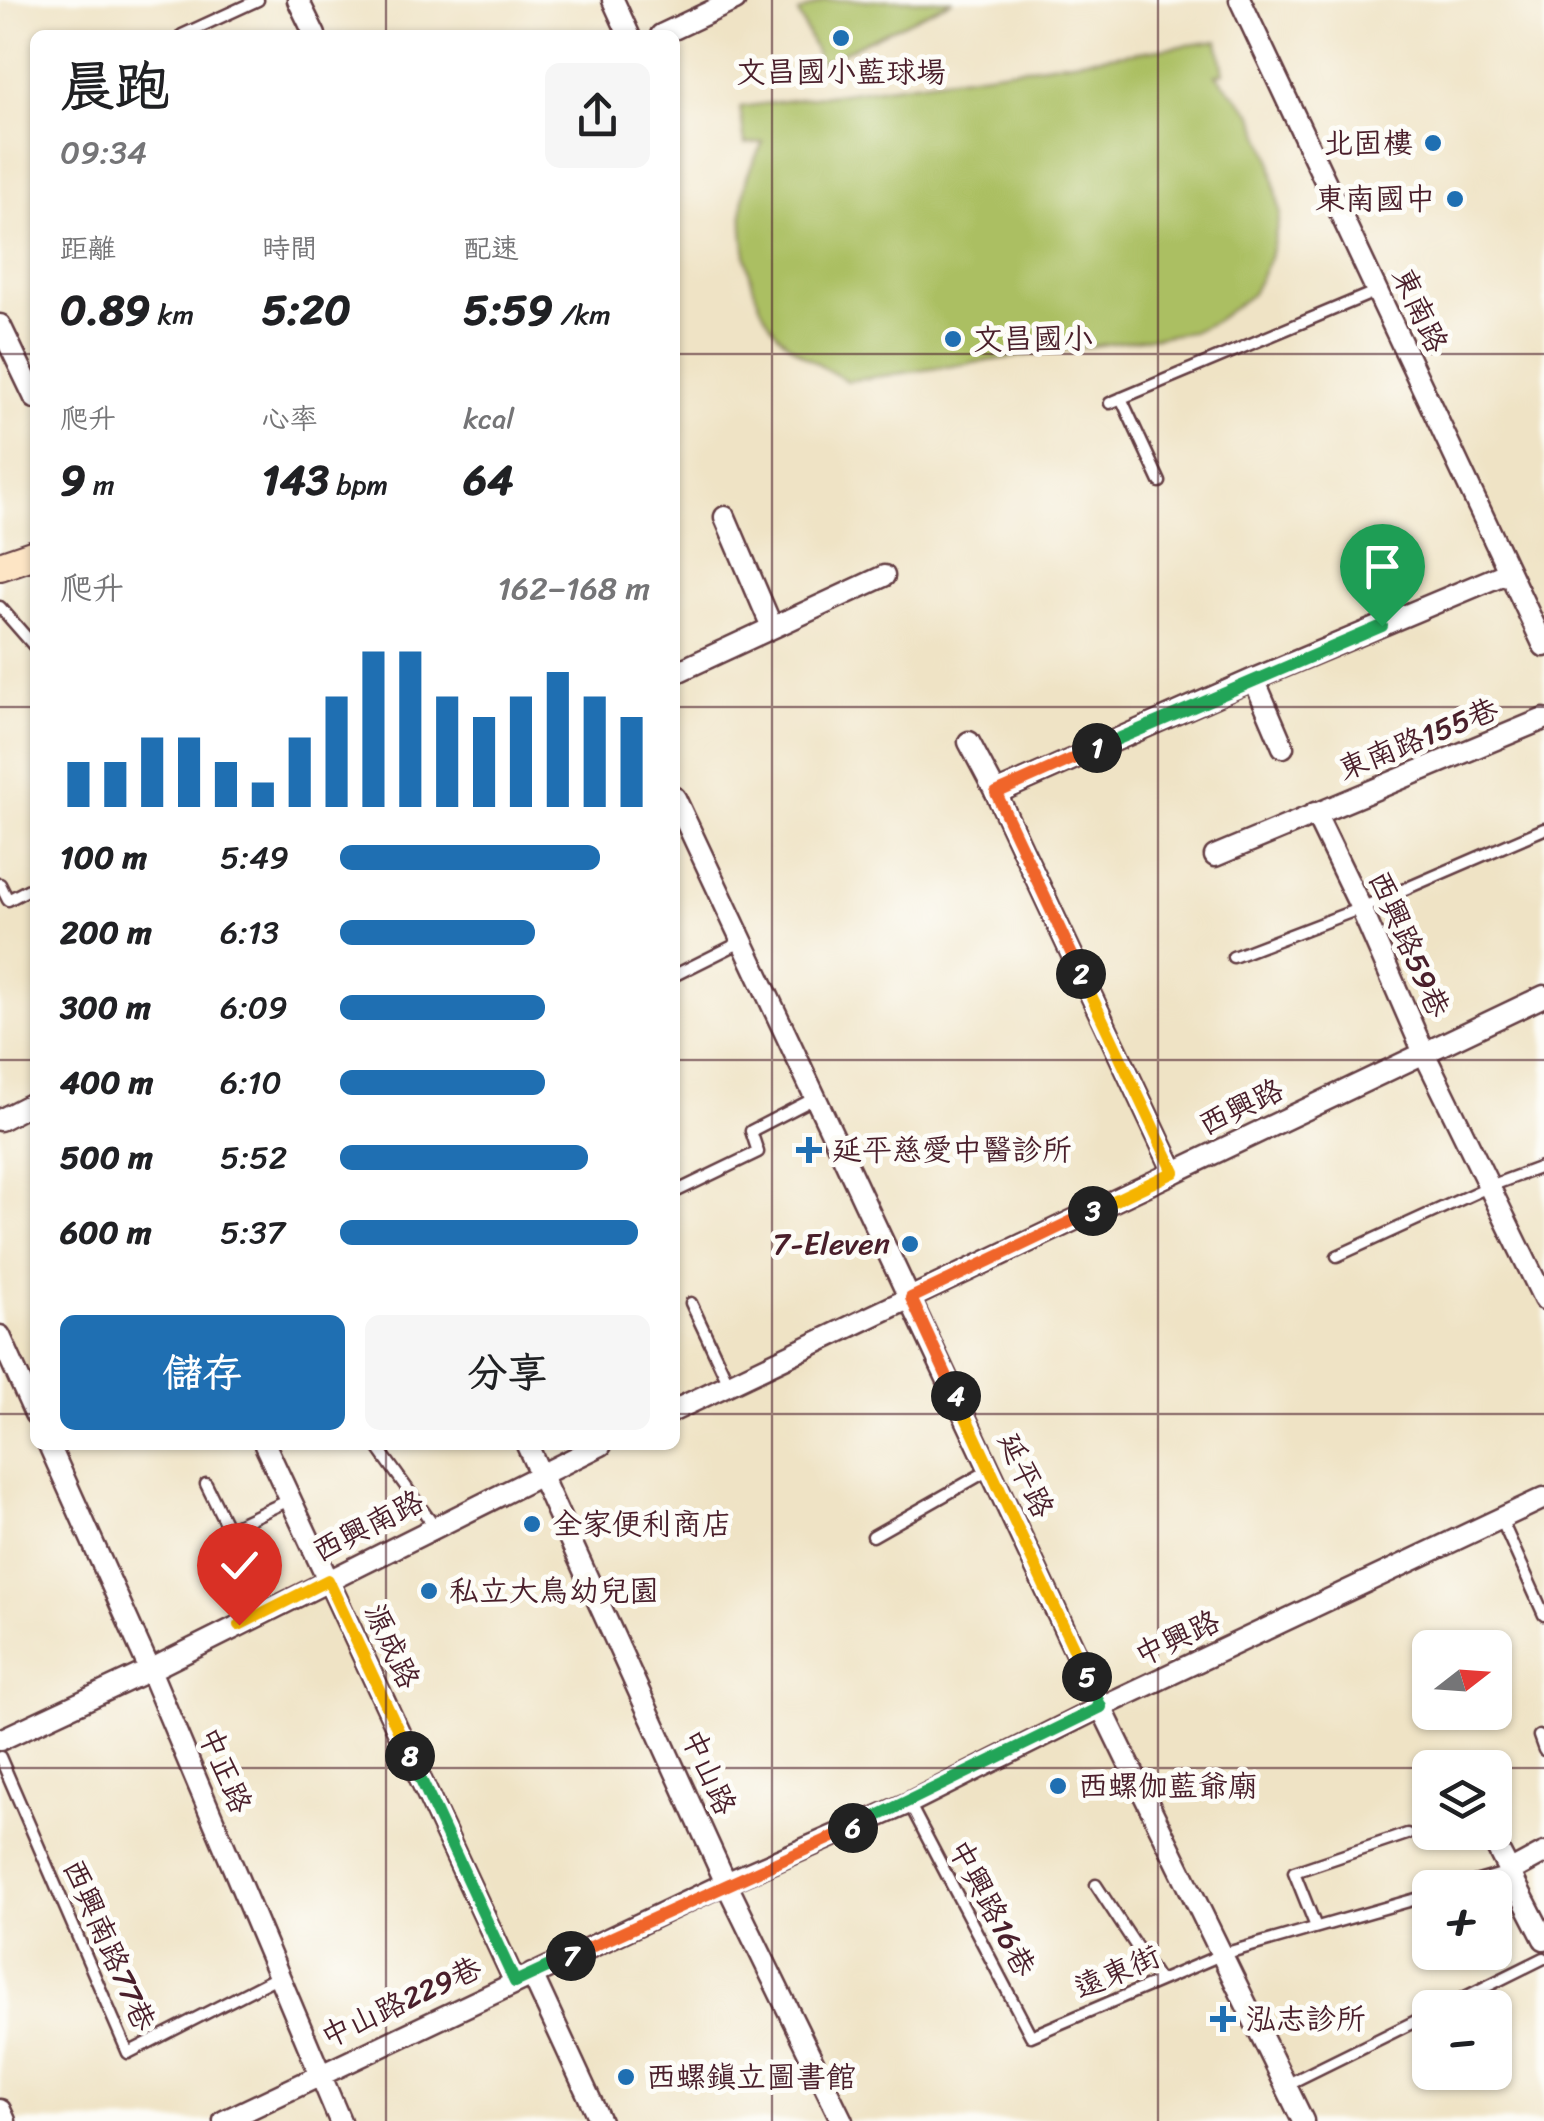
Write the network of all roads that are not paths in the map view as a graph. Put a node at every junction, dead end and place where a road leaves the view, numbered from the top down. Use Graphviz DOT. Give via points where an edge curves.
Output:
graph roads {
  1 [pos="258,0"];
  2 [pos="298,0"];
  3 [pos="612,0"];
  4 [pos="735,0"];
  5 [pos="1240,0"];
  6 [pos="193,30"];
  7 [pos="313,30"];
  8 [pos="627,30"];
  9 [pos="672,30"];
  10 [pos="1378,291"];
  11 [pos="0,325"];
  12 [pos="30,388"];
  13 [pos="1160,482"];
  14 [pos="725,517"];
  15 [pos="30,556"];
  16 [pos="0,566"];
  17 [pos="1509,572"];
  18 [pos="884,576"];
  19 [pos="0,607"];
  20 [pos="772,627"];
  21 [pos="30,641"];
  22 [pos="1544,646"];
  23 [pos="680,671"];
  24 [pos="1254,679"];
  25 [pos="1544,720"];
  26 [pos="969,742"];
  27 [pos="1284,747"];
  28 [pos="996,793"];
  29 [pos="680,809"];
  30 [pos="1316,813"];
  31 [pos="1544,829"];
  32 [pos="1215,856"];
  33 [pos="1338,859"];
  34 [pos="0,884"];
  35 [pos="30,889"];
  36 [pos="1362,908"];
  37 [pos="741,942"];
  38 [pos="1233,957"];
  39 [pos="680,972"];
  40 [pos="1544,996"];
  41 [pos="1424,1052"];
  42 [pos="815,1098"];
  43 [pos="30,1105"];
  44 [pos="0,1120"];
  45 [pos="1544,1166"];
  46 [pos="1174,1172"];
  47 [pos="1490,1186"];
  48 [pos="680,1190"];
  49 [pos="1337,1256"];
  50 [pos="1539,1275"];
  51 [pos="911,1298"];
  52 [pos="1544,1299"];
  53 [pos="691,1303"];
  54 [pos="0,1336"];
  55 [pos="729,1384"];
  56 [pos="30,1403"];
  57 [pos="680,1408"];
  58 [pos="51,1450"];
  59 [pos="268,1450"];
  60 [pos="380,1450"];
  61 [pos="528,1450"];
  62 [pos="590,1450"];
  63 [pos="990,1469"];
  64 [pos="540,1474"];
  65 [pos="206,1484"];
  66 [pos="1544,1498"];
  67 [pos="290,1499"];
  68 [pos="1501,1518"];
  69 [pos="434,1526"];
  70 [pos="873,1536"];
  71 [pos="328,1580"];
  72 [pos="1544,1615"];
  73 [pos="150,1670"];
  74 [pos="1101,1707"];
  75 [pos="1538,1736"];
  76 [pos="0,1740"];
  77 [pos="1544,1750"];
  78 [pos="0,1758"];
  79 [pos="909,1803"];
  80 [pos="1407,1834"];
  81 [pos="1544,1853"];
  82 [pos="1512,1870"];
  83 [pos="1512,1878"];
  84 [pos="726,1883"];
  85 [pos="1096,1885"];
  86 [pos="1412,1899"];
  87 [pos="1316,1927"];
  88 [pos="1544,1940"];
  89 [pos="1223,1954"];
  90 [pos="1544,1958"];
  91 [pos="279,1976"];
  92 [pos="524,1978"];
  93 [pos="1159,1981"];
  94 [pos="1479,1990"];
  95 [pos="1412,2023"];
  96 [pos="1031,2036"];
  97 [pos="320,2074"];
  98 [pos="1286,2085"];
  99 [pos="0,2110"];
  100 [pos="5,2121"];
  101 [pos="224,2121"];
  102 [pos="340,2121"];
  103 [pos="600,2121"];
  104 [pos="842,2121"];
  105 [pos="1304,2121"];
  1 -- 6 [label="lane"];
  2 -- 7 [label="street"];
  3 -- 8 [label="street"];
  4 -- 9 [label="street"];
  5 -- 10 [label="street, 東南路"];
  10 -- 13 [label="lane" via="1115,400"];
  10 -- 17 [label="street, 東南路"];
  11 -- 12 [label="street"];
  14 -- 20 [label="street"];
  15 -- 16 [label="street"];
  17 -- 22 [label="street, 東南路"];
  17 -- 24 [label="street"];
  18 -- 20 [label="street"];
  19 -- 21 [label="lane"];
  20 -- 23 [label="street"];
  24 -- 27 [label="street"];
  24 -- 28 [label="street"];
  25 -- 30 [label="street, 東南路155巷"];
  26 -- 28 [label="street"];
  28 -- 46 [label="street"];
  29 -- 37 [label="street, 延平路"];
  30 -- 32 [label="street, 東南路155巷"];
  30 -- 33 [label="street, 東南路155巷"];
  31 -- 36 [label="lane"];
  33 -- 36 [label="street, 西興路59巷"];
  34 -- 35 [label="lane" via="8,900"];
  36 -- 38 [label="lane"];
  36 -- 41 [label="street, 西興路59巷"];
  37 -- 39 [label="lane"];
  37 -- 42 [label="street, 延平路"];
  40 -- 41 [label="street, 西興路"];
  41 -- 46 [label="street, 西興路"];
  41 -- 47 [label="street, 西興路59巷"];
  42 -- 48 [label="lane" via="751,1131 758,1152"];
  42 -- 51 [label="street, 延平路"];
  43 -- 44 [label="street"];
  45 -- 47 [label="lane"];
  46 -- 51 [label="street, 西興路"];
  47 -- 49 [label="lane"];
  47 -- 50 [label="street, 西興路59巷"];
  50 -- 52 [label="street, 西興路59巷"];
  51 -- 55 [label="street"];
  51 -- 63 [label="street, 延平路"];
  53 -- 55 [label="lane"];
  54 -- 56 [label="street"];
  55 -- 57 [label="street"];
  58 -- 73 [label="street, 中正路"];
  59 -- 67 [label="street, 源成路"];
  60 -- 69 [label="lane"];
  61 -- 64 [label="street, 中山路"];
  62 -- 64 [label="street, 西興南路"];
  63 -- 70 [label="lane"];
  63 -- 74 [label="street, 延平路"];
  64 -- 69 [label="street, 西興南路"];
  64 -- 84 [label="street, 中山路"];
  65 -- 67 [label="lane" via="228,1529"];
  66 -- 68 [label="street, 中興路"];
  67 -- 71 [label="street, 源成路"];
  68 -- 72 [label="lane"];
  68 -- 74 [label="street, 中興路"];
  69 -- 71 [label="street, 西興南路"];
  71 -- 73 [label="street, 西興南路"];
  71 -- 92 [label="street, 源成路"];
  73 -- 76 [label="street, 西興南路"];
  73 -- 91 [label="street, 中正路"];
  74 -- 79 [label="street, 中興路"];
  74 -- 89 [label="street, 延平路"];
  75 -- 77 [label="lane"];
  78 -- 91 [label="lane, 西興南路77巷" via="128,2053"];
  79 -- 84 [label="street, 中興路"];
  79 -- 96 [label="lane, 中興路16巷"];
  80 -- 87 [label="lane" via="1294,1872"];
  81 -- 82 [label="street"];
  83 -- 88 [label="street"];
  84 -- 92 [label="street, 中山路229巷"];
  84 -- 104 [label="street, 中山路"];
  85 -- 93 [label="lane"];
  86 -- 87 [label="lane, 遠東街"];
  87 -- 89 [label="lane, 遠東街"];
  89 -- 93 [label="lane, 遠東街"];
  89 -- 98 [label="street, 延平路"];
  90 -- 94 [label="lane"];
  91 -- 97 [label="street, 中正路"];
  92 -- 97 [label="street, 中山路229巷"];
  92 -- 103 [label="street, 源成路"];
  93 -- 96 [label="lane, 遠東街"];
  95 -- 98 [label="lane"];
  97 -- 101 [label="street, 中山路229巷"];
  97 -- 102 [label="street, 中正路"];
  98 -- 105 [label="street, 延平路"];
  99 -- 100 [label="street"];
}
